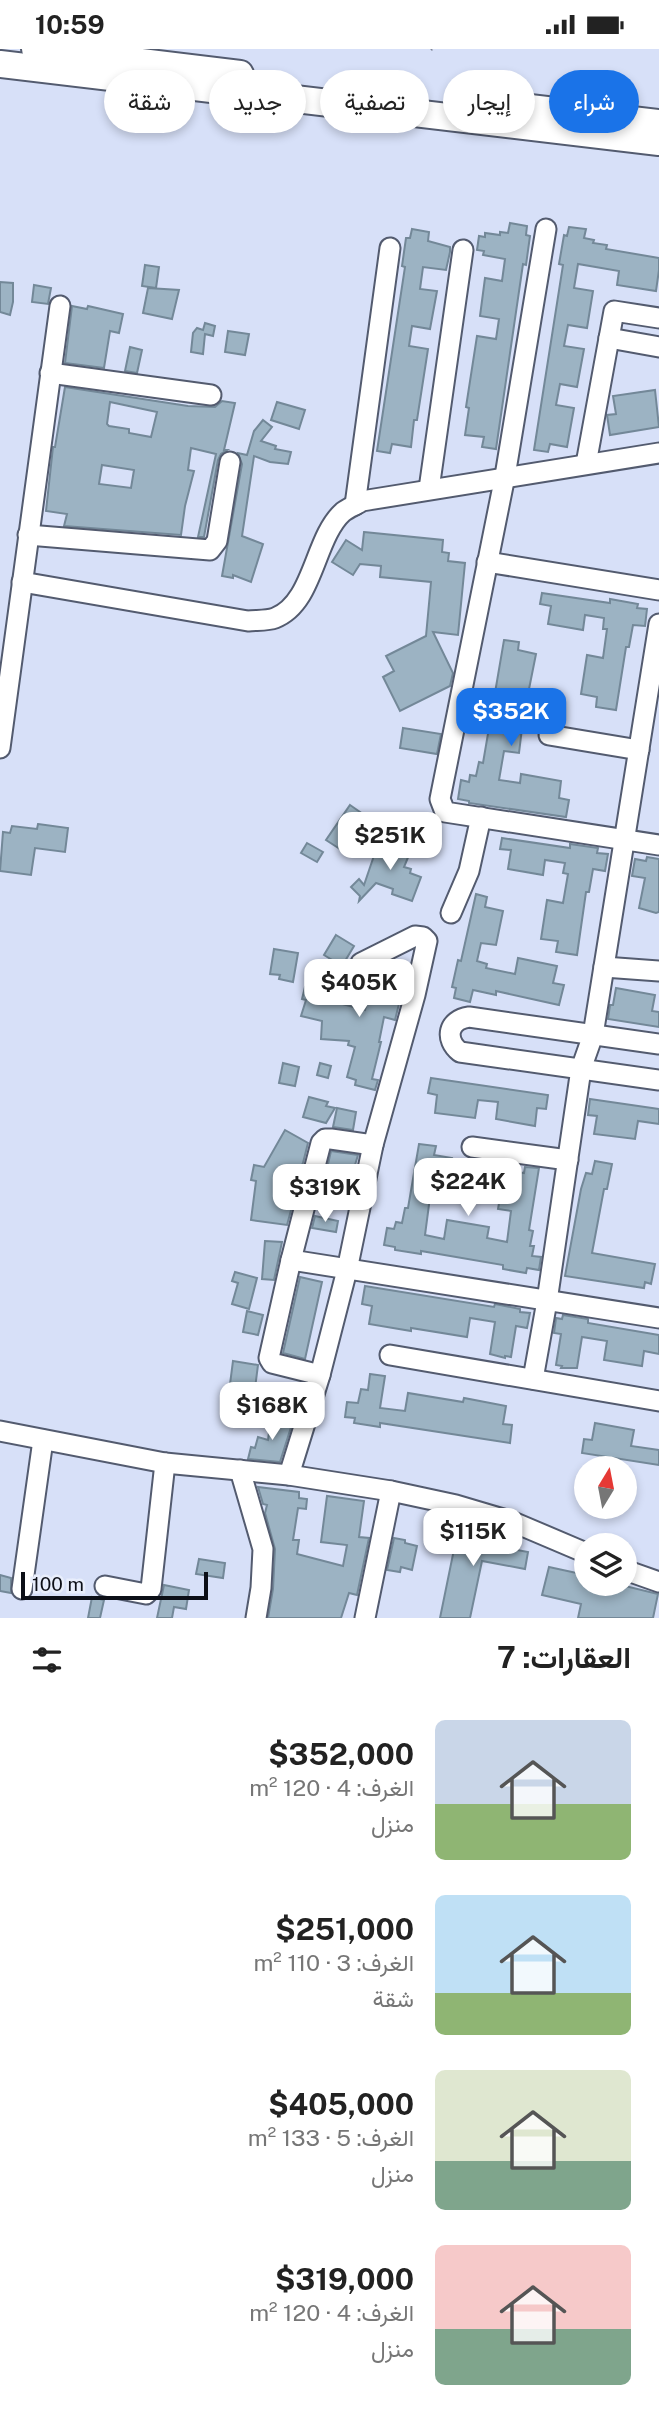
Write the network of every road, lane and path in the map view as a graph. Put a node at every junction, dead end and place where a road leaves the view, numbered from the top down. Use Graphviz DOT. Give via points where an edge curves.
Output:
graph roads {
  1 [pos="35,49"];
  2 [pos="0,64"];
  3 [pos="659,123"];
  4 [pos="659,142"];
  5 [pos="546,229"];
  6 [pos="390,248"];
  7 [pos="463,250"];
  8 [pos="60,306"];
  9 [pos="659,318"];
  10 [pos="609,338"];
  11 [pos="659,347"];
  12 [pos="50,373"];
  13 [pos="211,395"];
  14 [pos="659,453"];
  15 [pos="230,462"];
  16 [pos="586,464"];
  17 [pos="505,476"];
  18 [pos="429,489"];
  19 [pos="355,505"];
  20 [pos="28,535"];
  21 [pos="487,562"];
  22 [pos="22,582"];
  23 [pos="659,590"];
  24 [pos="659,624"];
  25 [pos="549,735"];
  26 [pos="0,748"];
  27 [pos="639,750"];
  28 [pos="481,817"];
  29 [pos="625,839"];
  30 [pos="659,845"];
  31 [pos="451,913"];
  32 [pos="360,963"];
  33 [pos="604,967"];
  34 [pos="659,971"];
  35 [pos="593,1035"];
  36 [pos="659,1044"];
  37 [pos="581,1069"];
  38 [pos="659,1080"];
  39 [pos="373,1145"];
  40 [pos="472,1147"];
  41 [pos="568,1160"];
  42 [pos="291,1259"];
  43 [pos="347,1270"];
  44 [pos="547,1301"];
  45 [pos="659,1318"];
  46 [pos="390,1355"];
  47 [pos="320,1375"];
  48 [pos="533,1379"];
  49 [pos="659,1401"];
  50 [pos="0,1431"];
  51 [pos="43,1440"];
  52 [pos="164,1462"];
  53 [pos="240,1470"];
  54 [pos="289,1475"];
  55 [pos="391,1491"];
  56 [pos="574,1548"];
  57 [pos="637,1574"];
  58 [pos="659,1582"];
  59 [pos="105,1586"];
  60 [pos="22,1589"];
  61 [pos="256,1618"];
  62 [pos="365,1618"];
  1 -- 3 [label="highway"];
  2 -- 4 [label="highway"];
  5 -- 17 [label="street"];
  6 -- 19 [label="street"];
  7 -- 18 [label="street"];
  8 -- 12 [label="street"];
  9 -- 10 [label="street" via="614,311"];
  10 -- 11 [label="street"];
  10 -- 16 [label="street"];
  12 -- 13 [label="street"];
  12 -- 20 [label="street"];
  14 -- 16 [label="street"];
  15 -- 20 [label="street" via="217,541 210,550"];
  16 -- 17 [label="street"];
  17 -- 18 [label="street"];
  17 -- 21 [label="street"];
  18 -- 19 [label="street"];
  19 -- 22 [label="street" via="342,513 331,530 289,610 274,619 248,621"];
  20 -- 22 [label="street"];
  21 -- 23 [label="street"];
  21 -- 28 [label="street" via="440,799 445,812"];
  22 -- 26 [label="street"];
  24 -- 27 [label="street"];
  25 -- 27 [label="street"];
  27 -- 29 [label="street"];
  28 -- 29 [label="street"];
  28 -- 31 [label="street" via="469,871"];
  29 -- 30 [label="street"];
  29 -- 33 [label="street"];
  32 -- 39 [label="street" via="415,936 427,940"];
  33 -- 34 [label="street"];
  33 -- 35 [label="street"];
  35 -- 36 [label="street"];
  35 -- 37 [label="street"];
  35 -- 37 [label="street" via="468,1017 460,1018 450,1031 453,1046 460,1052"];
  37 -- 38 [label="street"];
  37 -- 41 [label="street"];
  39 -- 42 [label="street" via="331,1139 321,1143"];
  39 -- 43 [label="street"];
  40 -- 41 [label="street"];
  41 -- 44 [label="street"];
  42 -- 43 [label="street"];
  42 -- 47 [label="street" via="268,1358 272,1363"];
  43 -- 44 [label="street"];
  43 -- 47 [label="street"];
  44 -- 45 [label="street"];
  44 -- 48 [label="street"];
  46 -- 48 [label="street"];
  47 -- 54 [label="street"];
  48 -- 49 [label="street"];
  50 -- 51 [label="street"];
  51 -- 52 [label="street"];
  51 -- 60 [label="street"];
  52 -- 53 [label="street"];
  52 -- 59 [label="street" via="151,1589 138,1594"];
  53 -- 54 [label="street"];
  53 -- 61 [label="street" via="264,1549"];
  54 -- 55 [label="street"];
  55 -- 56 [label="street" via="513,1522"];
  55 -- 62 [label="street"];
  57 -- 58 [label="street"];
}
